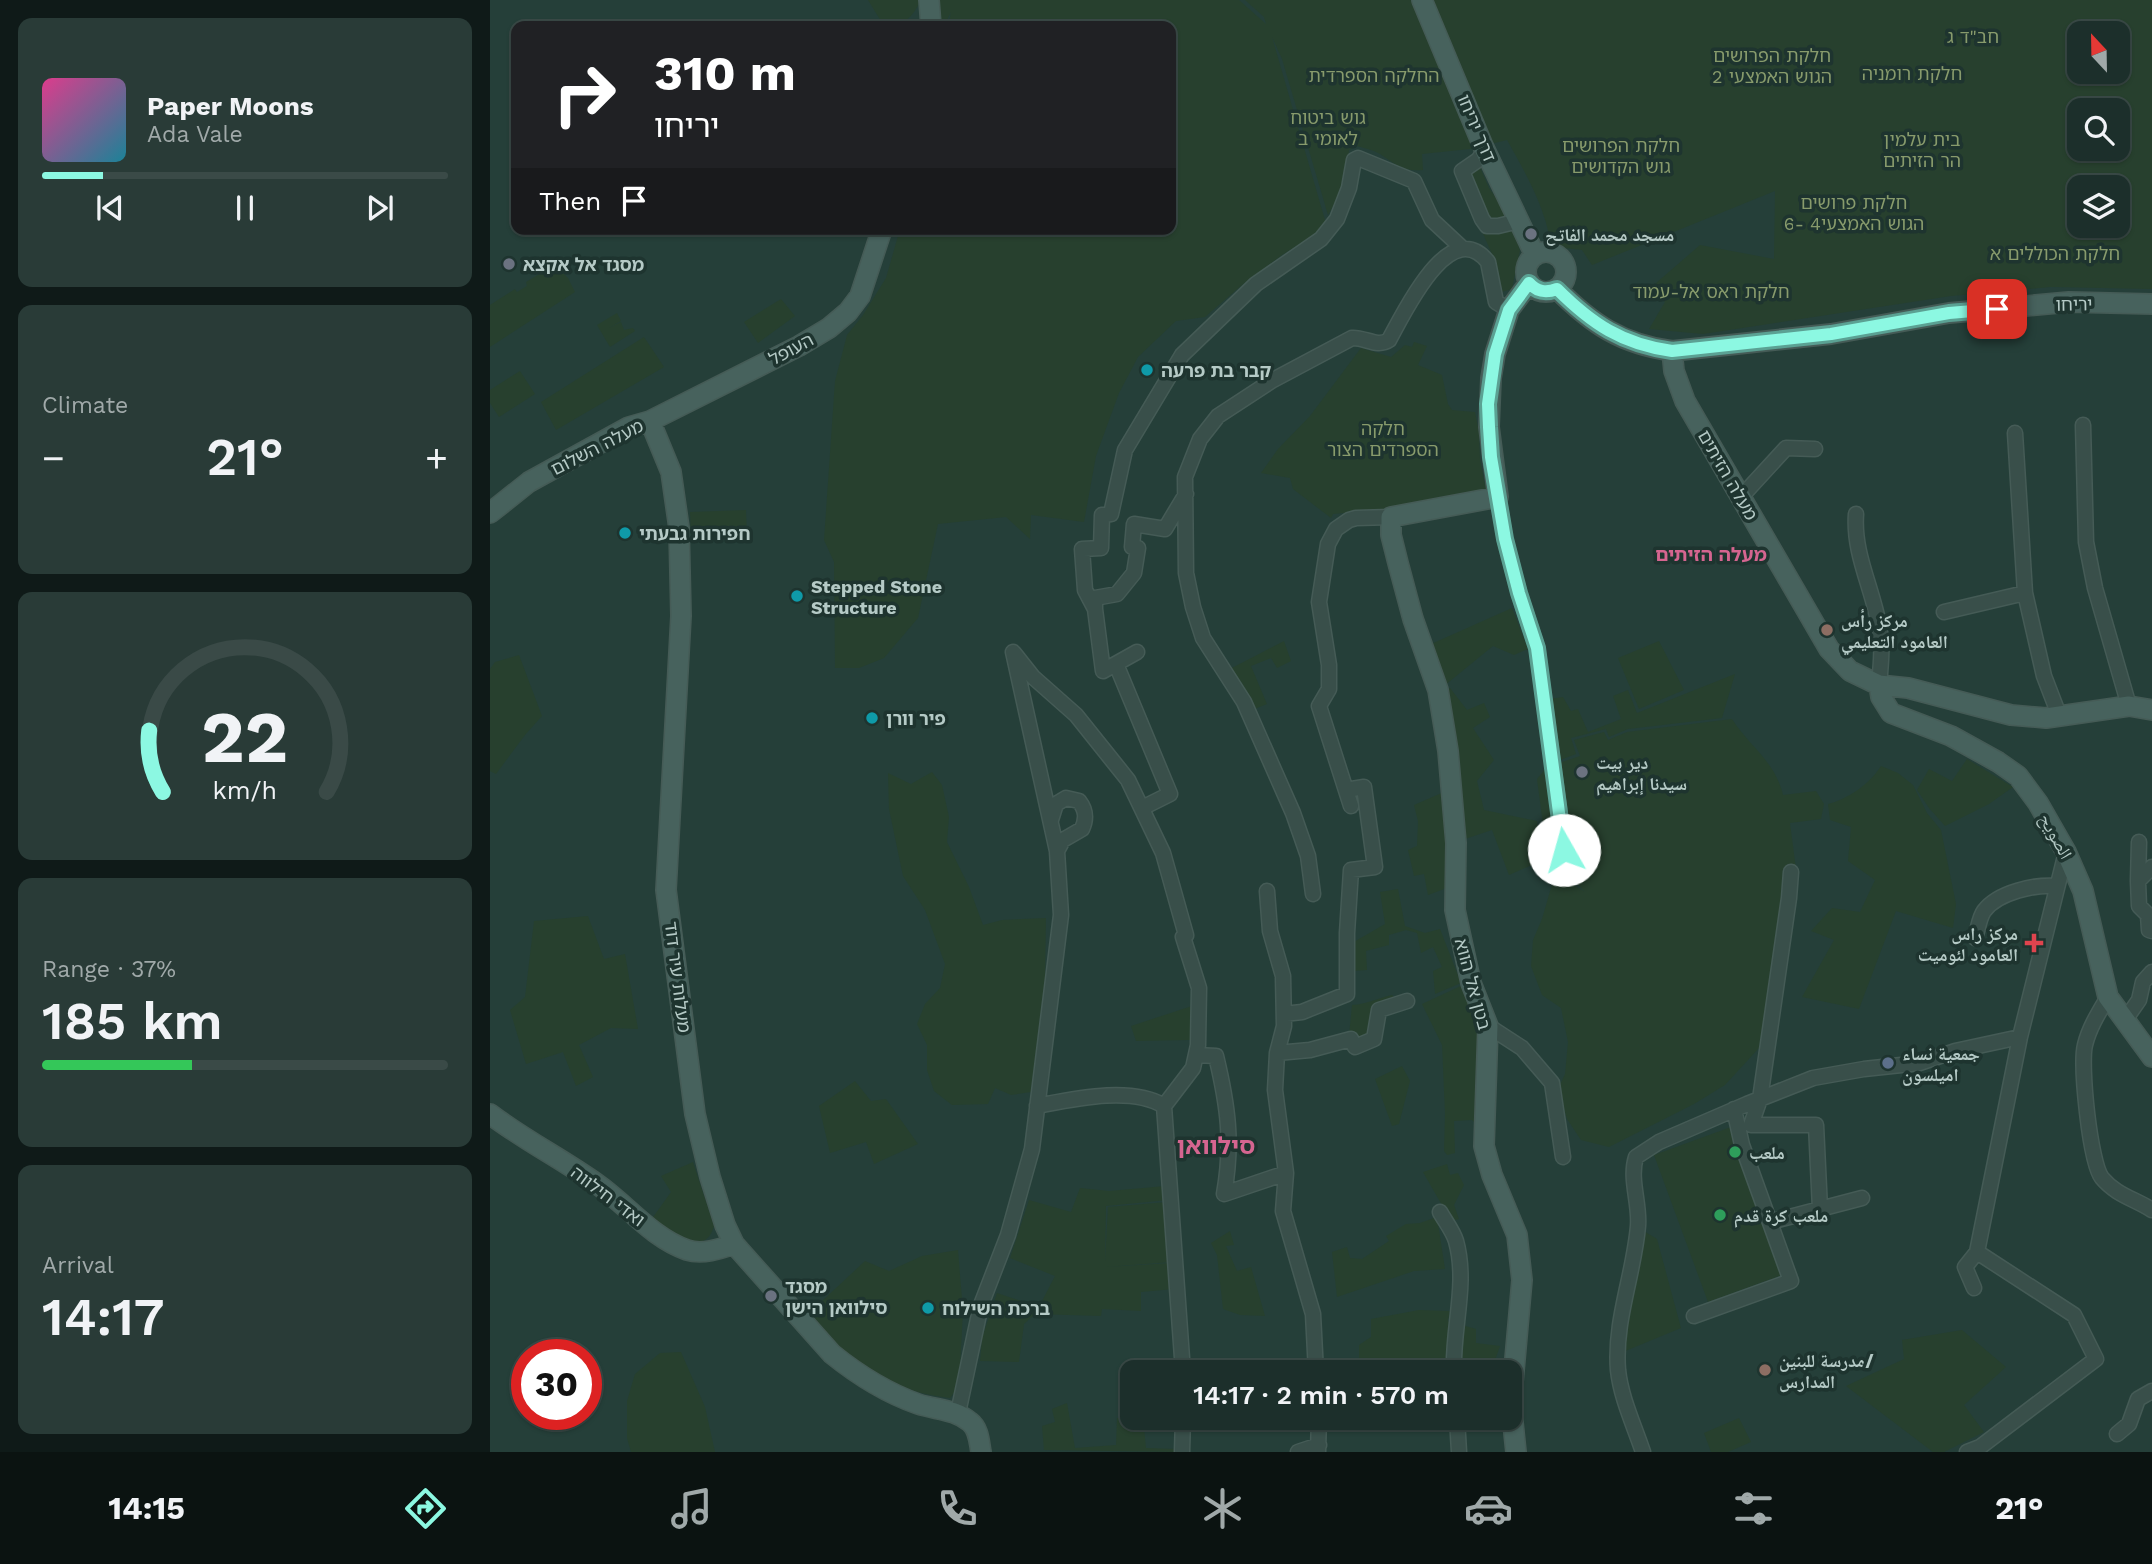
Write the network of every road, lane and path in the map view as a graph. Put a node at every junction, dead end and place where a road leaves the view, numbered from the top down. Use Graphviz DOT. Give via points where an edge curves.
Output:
graph roads {
  1 [pos="929,0"];
  2 [pos="1422,0"];
  3 [pos="931,21"];
  4 [pos="1485,150"];
  5 [pos="1519,221"];
  6 [pos="881,235"];
  7 [pos="1461,247"];
  8 [pos="1535,255"];
  9 [pos="1529,283"];
  10 [pos="1557,289"];
  11 [pos="2152,304"];
  12 [pos="1509,310"];
  13 [pos="1672,351"];
  14 [pos="650,421"];
  15 [pos="2083,425"];
  16 [pos="2015,433"];
  17 [pos="1815,449"];
  18 [pos="1186,493"];
  19 [pos="1741,497"];
  20 [pos="1498,498"];
  21 [pos="490,513"];
  22 [pos="1856,514"];
  23 [pos="1391,517"];
  24 [pos="490,526"];
  25 [pos="2025,593"];
  26 [pos="1095,609"];
  27 [pos="1944,612"];
  28 [pos="1138,652"];
  29 [pos="1116,664"];
  30 [pos="1879,685"];
  31 [pos="2129,706"];
  32 [pos="2152,710"];
  33 [pos="2059,715"];
  34 [pos="1346,790"];
  35 [pos="1351,806"];
  36 [pos="1142,808"];
  37 [pos="1051,821"];
  38 [pos="2139,842"];
  39 [pos="1057,850"];
  40 [pos="2066,852"];
  41 [pos="2152,867"];
  42 [pos="1567,869"];
  43 [pos="1791,872"];
  44 [pos="2138,881"];
  45 [pos="2057,887"];
  46 [pos="1267,891"];
  47 [pos="1312,894"];
  48 [pos="2152,932"];
  49 [pos="1975,938"];
  50 [pos="2152,972"];
  51 [pos="2108,997"];
  52 [pos="1407,1001"];
  53 [pos="1284,1014"];
  54 [pos="2125,1020"];
  55 [pos="1488,1026"];
  56 [pos="2020,1037"];
  57 [pos="1278,1053"];
  58 [pos="1196,1055"];
  59 [pos="2152,1057"];
  60 [pos="1760,1099"];
  61 [pos="1037,1106"];
  62 [pos="1164,1107"];
  63 [pos="1734,1109"];
  64 [pos="490,1114"];
  65 [pos="1563,1157"];
  66 [pos="1286,1173"];
  67 [pos="1862,1198"];
  68 [pos="1819,1209"];
  69 [pos="2152,1210"];
  70 [pos="1440,1212"];
  71 [pos="1770,1222"];
  72 [pos="734,1244"];
  73 [pos="1977,1252"];
  74 [pos="1974,1288"];
  75 [pos="1695,1316"];
  76 [pos="1182,1360"];
  77 [pos="1315,1360"];
  78 [pos="1455,1360"];
  79 [pos="2152,1391"];
  80 [pos="958,1413"];
  81 [pos="1183,1430"];
  82 [pos="1319,1430"];
  83 [pos="1458,1430"];
  84 [pos="2117,1434"];
  85 [pos="1318,1449"];
  86 [pos="981,1452"];
  87 [pos="1182,1452"];
  88 [pos="1298,1452"];
  89 [pos="1459,1452"];
  90 [pos="1517,1452"];
  91 [pos="1643,1452"];
  92 [pos="1967,1452"];
  1 -- 3 [label="street"];
  2 -- 4 [label="street, דרך יריחו"];
  4 -- 5 [label="street, דרך יריחו"];
  4 -- 5 [label="street" via="1462,171 1482,219 1487,226"];
  5 -- 8 [label="street, דרך יריחו"];
  6 -- 14 [label="street, העופל" via="860,296 829,328"];
  7 -- 12 [label="street" via="1478,252 1488,262 1496,302"];
  7 -- 18 [label="street" via="1443,258 1419,287 1389,340 1378,344 1352,338 1273,380 1219,416 1191,459"];
  7 -- 26 [label="street" via="1432,220 1414,181 1354,160 1337,219 1321,240 1256,284 1182,355 1125,450 1111,514 1102,515 1101,548 1082,549 1085,590"];
  8 -- 9 [label="street" via="1527,265"];
  8 -- 10 [label="street" via="1548,252 1564,263 1564,280"];
  9 -- 10 [label="street" via="1539,291"];
  9 -- 12 [label="street"];
  10 -- 13 [label="street, יריחו" via="1594,323 1618,337"];
  11 -- 13 [label="street, יריחו" via="2070,302 1949,313 1831,334"];
  12 -- 20 [label="street" via="1495,354 1488,404"];
  13 -- 19 [label="street, מעלה הזיתים" via="1685,401"];
  14 -- 21 [label="street, מעלה השלום" via="629,427 529,482"];
  14 -- 24 [label="street, מעלה השלום" via="634,435 518,499"];
  14 -- 72 [label="street, מעלות עיר דוד" via="671,472 679,528 681,616 666,890 695,1114 710,1177"];
  15 -- 31 [label="street" via="2086,542"];
  16 -- 25 [label="street"];
  17 -- 19 [label="street" via="1786,448"];
  18 -- 26 [label="street" via="1166,529 1134,524 1132,547 1138,548 1134,573 1117,594 1095,598"];
  18 -- 47 [label="street" via="1186,573 1193,607 1203,638 1244,702 1293,813 1308,856"];
  19 -- 30 [label="street, מעלה הזיתים" via="1829,649 1850,671"];
  20 -- 23 [label="street"];
  20 -- 42 [label="street" via="1519,593 1537,648"];
  22 -- 30 [label="street" via="1854,534 1881,635"];
  23 -- 34 [label="street" via="1356,518 1339,525 1328,544 1325,562 1319,602 1329,690 1319,706"];
  23 -- 55 [label="street, בטן אל הווא" via="1398,563 1437,690 1452,792 1455,910 1471,983"];
  25 -- 27 [label="street"];
  25 -- 33 [label="street" via="2044,676"];
  26 -- 29 [label="street" via="1103,671"];
  28 -- 29 [label="street"];
  29 -- 36 [label="street" via="1170,794"];
  30 -- 33 [label="street" via="1908,688 2011,715"];
  30 -- 40 [label="street, الصويح" via="1891,713 1951,736 2018,776"];
  31 -- 32 [label="street"];
  31 -- 33 [label="street"];
  34 -- 35 [label="street"];
  34 -- 53 [label="street" via="1364,787 1375,867 1350,870 1348,994"];
  36 -- 37 [label="street" via="1128,780 1076,715 1033,677 1013,652"];
  36 -- 58 [label="street" via="1163,853 1199,988"];
  37 -- 39 [label="street"];
  37 -- 39 [label="street" via="1056,804 1066,798 1084,807 1082,829 1063,840"];
  38 -- 44 [label="street"];
  39 -- 61 [label="street" via="1061,915"];
  40 -- 45 [label="street"];
  40 -- 51 [label="street, الصويح" via="2082,891"];
  41 -- 44 [label="street"];
  43 -- 60 [label="street"];
  44 -- 48 [label="street" via="2139,906 2148,915"];
  45 -- 49 [label="street" via="2022,888 1995,902 1984,911"];
  45 -- 56 [label="street"];
  46 -- 53 [label="street" via="1270,931 1283,976"];
  50 -- 54 [label="street"];
  51 -- 54 [label="street, الصويح"];
  51 -- 69 [label="street" via="2091,1027 2083,1057 2092,1152 2109,1185"];
  52 -- 57 [label="street" via="1379,1010 1374,1039 1355,1047 1350,1039"];
  53 -- 57 [label="street"];
  54 -- 59 [label="street, الصويح"];
  55 -- 65 [label="street" via="1522,1048 1552,1083"];
  55 -- 90 [label="street, בטן אל הווא" via="1483,1146 1517,1235 1522,1280 1511,1404"];
  56 -- 60 [label="street" via="1920,1063 1812,1078"];
  56 -- 73 [label="street"];
  57 -- 66 [label="street" via="1275,1090"];
  58 -- 62 [label="street" via="1193,1068"];
  58 -- 66 [label="street" via="1216,1056 1226,1100 1230,1158 1224,1194"];
  60 -- 63 [label="street"];
  60 -- 68 [label="street" via="1751,1125 1816,1125"];
  61 -- 62 [label="street" via="1106,1095 1155,1101"];
  61 -- 80 [label="street" via="1032,1149 1008,1235 981,1305"];
  62 -- 76 [label="street"];
  63 -- 71 [label="street"];
  63 -- 91 [label="street" via="1646,1149 1636,1157 1633,1168 1638,1224 1618,1343 1618,1370"];
  64 -- 72 [label="street, ואדי חילווה" via="600,1185 675,1244 695,1252"];
  66 -- 77 [label="street" via="1283,1211 1313,1314"];
  67 -- 68 [label="street"];
  68 -- 71 [label="street"];
  70 -- 78 [label="street" via="1455,1240 1460,1274"];
  71 -- 75 [label="street" via="1791,1281"];
  72 -- 80 [label="street, מעלות עיר דוד" via="819,1341 850,1368 918,1404"];
  73 -- 74 [label="street" via="1965,1267"];
  73 -- 92 [label="street" via="2074,1315 2096,1359 1980,1447"];
  79 -- 84 [label="street" via="2138,1399 2129,1424"];
  80 -- 86 [label="street" via="975,1427"];
  81 -- 87 [label="street"];
  82 -- 85 [label="street"];
  83 -- 89 [label="street"];
  85 -- 88 [label="street"];
}
